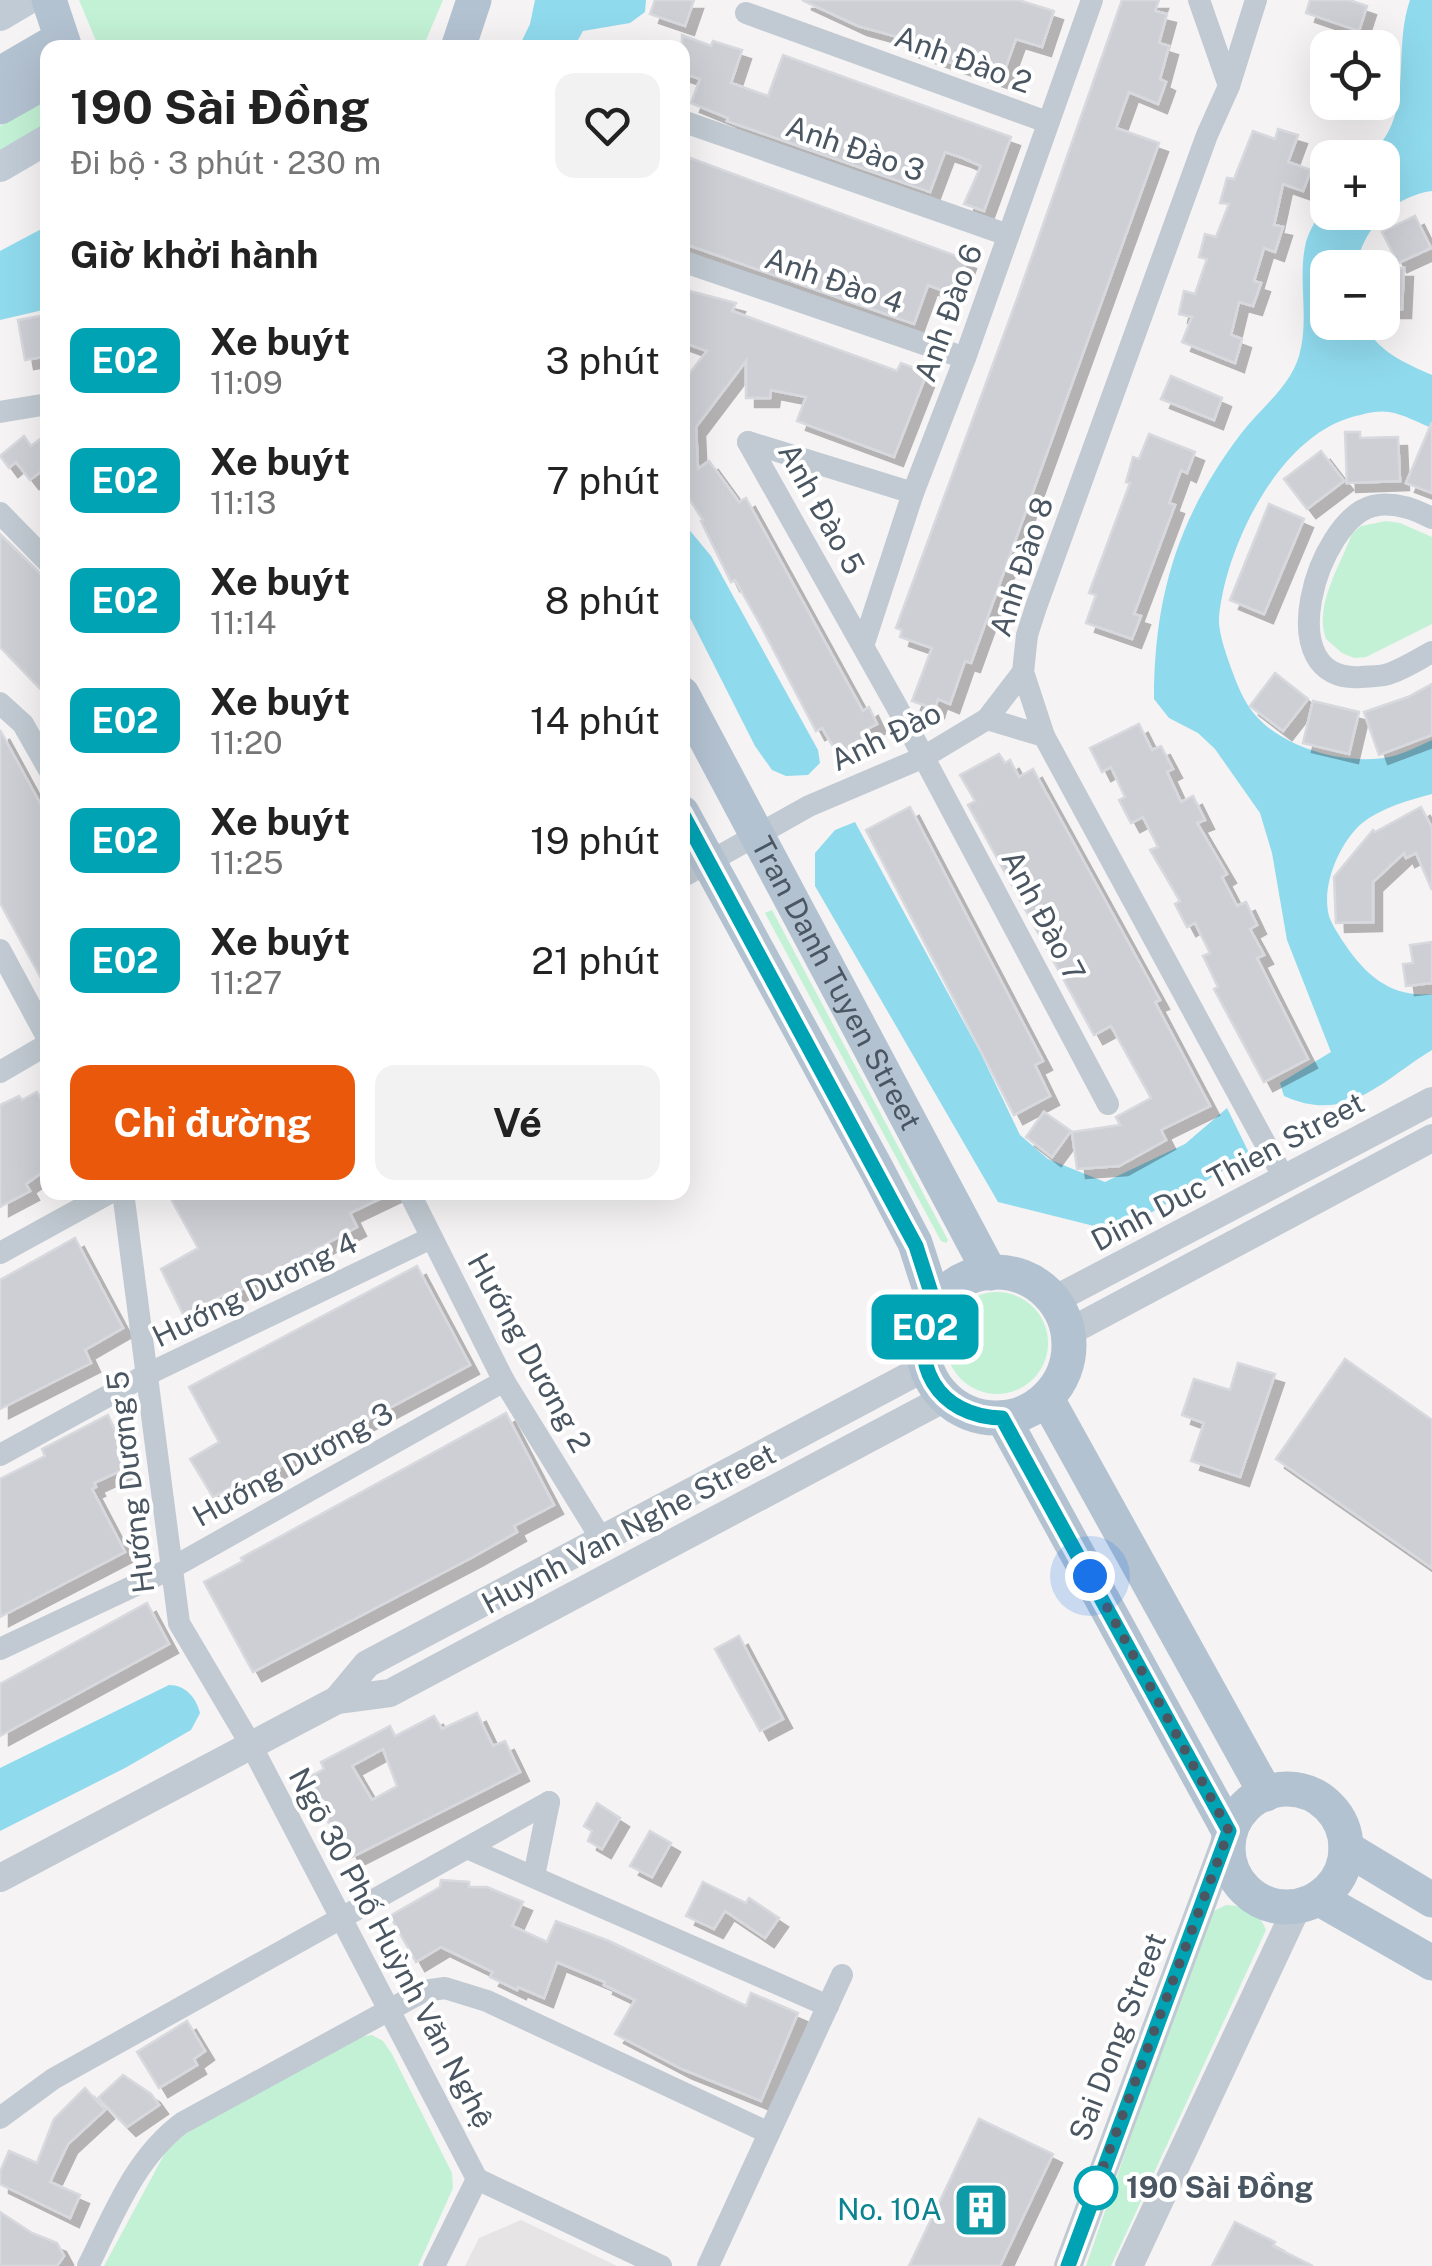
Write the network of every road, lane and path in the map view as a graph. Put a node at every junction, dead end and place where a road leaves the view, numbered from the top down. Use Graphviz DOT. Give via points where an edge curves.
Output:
graph roads {
  1 [pos="27,0"];
  2 [pos="48,0"];
  3 [pos="474,0"];
  4 [pos="1092,0"];
  5 [pos="1199,0"];
  6 [pos="1256,0"];
  7 [pos="746,14"];
  8 [pos="0,16"];
  9 [pos="61,40"];
  10 [pos="461,40"];
  11 [pos="40,54"];
  12 [pos="0,74"];
  13 [pos="40,84"];
  14 [pos="1229,86"];
  15 [pos="0,106"];
  16 [pos="1047,122"];
  17 [pos="690,123"];
  18 [pos="40,144"];
  19 [pos="0,167"];
  20 [pos="1008,235"];
  21 [pos="690,264"];
  22 [pos="965,358"];
  23 [pos="40,405"];
  24 [pos="0,412"];
  25 [pos="914,493"];
  26 [pos="0,513"];
  27 [pos="1432,518"];
  28 [pos="40,554"];
  29 [pos="863,646"];
  30 [pos="1432,652"];
  31 [pos="1023,672"];
  32 [pos="0,703"];
  33 [pos="690,709"];
  34 [pos="988,718"];
  35 [pos="1044,736"];
  36 [pos="40,753"];
  37 [pos="922,758"];
  38 [pos="759,834"];
  39 [pos="690,846"];
  40 [pos="696,870"];
  41 [pos="0,950"];
  42 [pos="40,1026"];
  43 [pos="40,1046"];
  44 [pos="0,1072"];
  45 [pos="1432,1101"];
  46 [pos="1108,1104"];
  47 [pos="1432,1138"];
  48 [pos="1286,1180"];
  49 [pos="97,1200"];
  50 [pos="124,1200"];
  51 [pos="413,1200"];
  52 [pos="1220,1215"];
  53 [pos="431,1238"];
  54 [pos="1236,1243"];
  55 [pos="0,1254"];
  56 [pos="990,1272"];
  57 [pos="935,1305"];
  58 [pos="1061,1316"];
  59 [pos="926,1368"];
  60 [pos="148,1374"];
  61 [pos="504,1380"];
  62 [pos="945,1398"];
  63 [pos="1047,1398"];
  64 [pos="1002,1418"];
  65 [pos="0,1455"];
  66 [pos="602,1540"];
  67 [pos="170,1569"];
  68 [pos="0,1649"];
  69 [pos="337,1700"];
  70 [pos="251,1746"];
  71 [pos="1266,1794"];
  72 [pos="1229,1831"];
  73 [pos="468,1848"];
  74 [pos="1346,1848"];
  75 [pos="534,1876"];
  76 [pos="0,1878"];
  77 [pos="1432,1900"];
  78 [pos="1308,1902"];
  79 [pos="340,1917"];
  80 [pos="1432,1963"];
  81 [pos="842,1976"];
  82 [pos="828,2006"];
  83 [pos="388,2008"];
  84 [pos="0,2118"];
  85 [pos="769,2133"];
  86 [pos="477,2179"];
  87 [pos="88,2266"];
  88 [pos="434,2266"];
  89 [pos="661,2266"];
  90 [pos="708,2266"];
  91 [pos="1068,2266"];
  92 [pos="1129,2266"];
  1 -- 8 [label="main road"];
  2 -- 9 [label="main road"];
  3 -- 10 [label="main road"];
  4 -- 16 [label="street, Anh Đào 6"];
  5 -- 14 [label="street"];
  6 -- 14 [label="street, Anh Đào 8"];
  7 -- 16 [label="street, Anh Đào 2"];
  11 -- 12 [label="main road"];
  13 -- 15 [label="main road"];
  14 -- 31 [label="street, Anh Đào 8" via="1036,607"];
  16 -- 20 [label="street, Anh Đào 6"];
  17 -- 20 [label="street, Anh Đào 3"];
  18 -- 19 [label="main road"];
  20 -- 22 [label="street, Anh Đào 6"];
  21 -- 22 [label="street, Anh Đào 4"];
  22 -- 25 [label="street, Anh Đào 6"];
  23 -- 24 [label="street"];
  25 -- 29 [label="street, Anh Đào 6"];
  25 -- 29 [label="street, Anh Đào 5" via="748,442"];
  26 -- 28 [label="street"];
  27 -- 30 [label="street" via="1409,507 1373,506 1346,522 1316,582 1309,631 1312,652 1326,670 1346,678 1388,675"];
  29 -- 37 [label="street, Anh Đào 5"];
  31 -- 34 [label="street, Anh Đào"];
  31 -- 35 [label="street, Anh Đào 8"];
  32 -- 36 [label="street" via="24,724"];
  33 -- 38 [label="main road, Tran Danh Tuyen Street"];
  34 -- 35 [label="street"];
  34 -- 37 [label="street, Anh Đào"];
  35 -- 48 [label="street, Anh Đào 8"];
  37 -- 38 [label="street, Anh Đào"];
  37 -- 46 [label="street, Anh Đào 7"];
  38 -- 40 [label="street, Anh Đào"];
  38 -- 56 [label="main road, Tran Danh Tuyen Street"];
  39 -- 40 [label="main road, Tran Danh Tuyen Street"];
  40 -- 57 [label="main road, Tran Danh Tuyen Street" via="885,1185 916,1246"];
  41 -- 42 [label="street"];
  43 -- 44 [label="street"];
  45 -- 48 [label="street, Dinh Duc Thien Street"];
  47 -- 54 [label="street"];
  48 -- 52 [label="street, Dinh Duc Thien Street"];
  49 -- 55 [label="street"];
  50 -- 60 [label="street, Hướng Dương 5"];
  51 -- 53 [label="street, Hướng Dương 2"];
  52 -- 54 [label="street"];
  52 -- 58 [label="street, Dinh Duc Thien Street"];
  53 -- 60 [label="street, Hướng Dương 4"];
  53 -- 61 [label="street, Hướng Dương 2"];
  54 -- 58 [label="street"];
  56 -- 57 [label="main road" via="959,1282"];
  56 -- 58 [label="main road" via="1026,1278"];
  57 -- 59 [label="main road" via="924,1335"];
  58 -- 63 [label="main road" via="1070,1351"];
  59 -- 62 [label="main road"];
  59 -- 66 [label="street, Huynh Van Nghe Street"];
  60 -- 65 [label="street, Hướng Dương 4"];
  60 -- 67 [label="street, Hướng Dương 5"];
  61 -- 66 [label="street, Hướng Dương 2"];
  61 -- 67 [label="street, Hướng Dương 3"];
  62 -- 64 [label="main road" via="972,1414"];
  62 -- 69 [label="street, Huynh Van Nghe Street" via="390,1693"];
  63 -- 64 [label="main road"];
  63 -- 71 [label="main road"];
  64 -- 72 [label="main road"];
  66 -- 69 [label="street, Huynh Van Nghe Street" via="367,1664"];
  67 -- 68 [label="street, Hướng Dương 3"];
  67 -- 70 [label="street, Hướng Dương 5" via="178,1623"];
  69 -- 70 [label="street, Huynh Van Nghe Street"];
  70 -- 76 [label="street, Huynh Van Nghe Street"];
  70 -- 79 [label="street, Ngõ 30 Phố Huỳnh Văn Nghệ"];
  71 -- 72 [label="main road"];
  71 -- 74 [label="main road" via="1294,1790 1319,1799 1338,1818"];
  72 -- 78 [label="main road" via="1230,1859 1246,1890 1268,1903"];
  72 -- 91 [label="street, Sai Dong Street"];
  73 -- 75 [label="street"];
  73 -- 75 [label="street" via="549,1802"];
  73 -- 79 [label="street"];
  74 -- 77 [label="main road"];
  74 -- 78 [label="main road" via="1338,1878"];
  75 -- 82 [label="street"];
  78 -- 80 [label="main road"];
  78 -- 92 [label="street"];
  79 -- 83 [label="street, Ngõ 30 Phố Huỳnh Văn Nghệ"];
  79 -- 84 [label="street" via="53,2079"];
  81 -- 82 [label="street"];
  82 -- 85 [label="street"];
  83 -- 85 [label="street" via="424,1990 445,1988 487,2001"];
  83 -- 86 [label="street, Ngõ 30 Phố Huỳnh Văn Nghệ"];
  83 -- 87 [label="street" via="159,2140"];
  85 -- 90 [label="street"];
  86 -- 88 [label="street"];
  86 -- 89 [label="street"];
}
